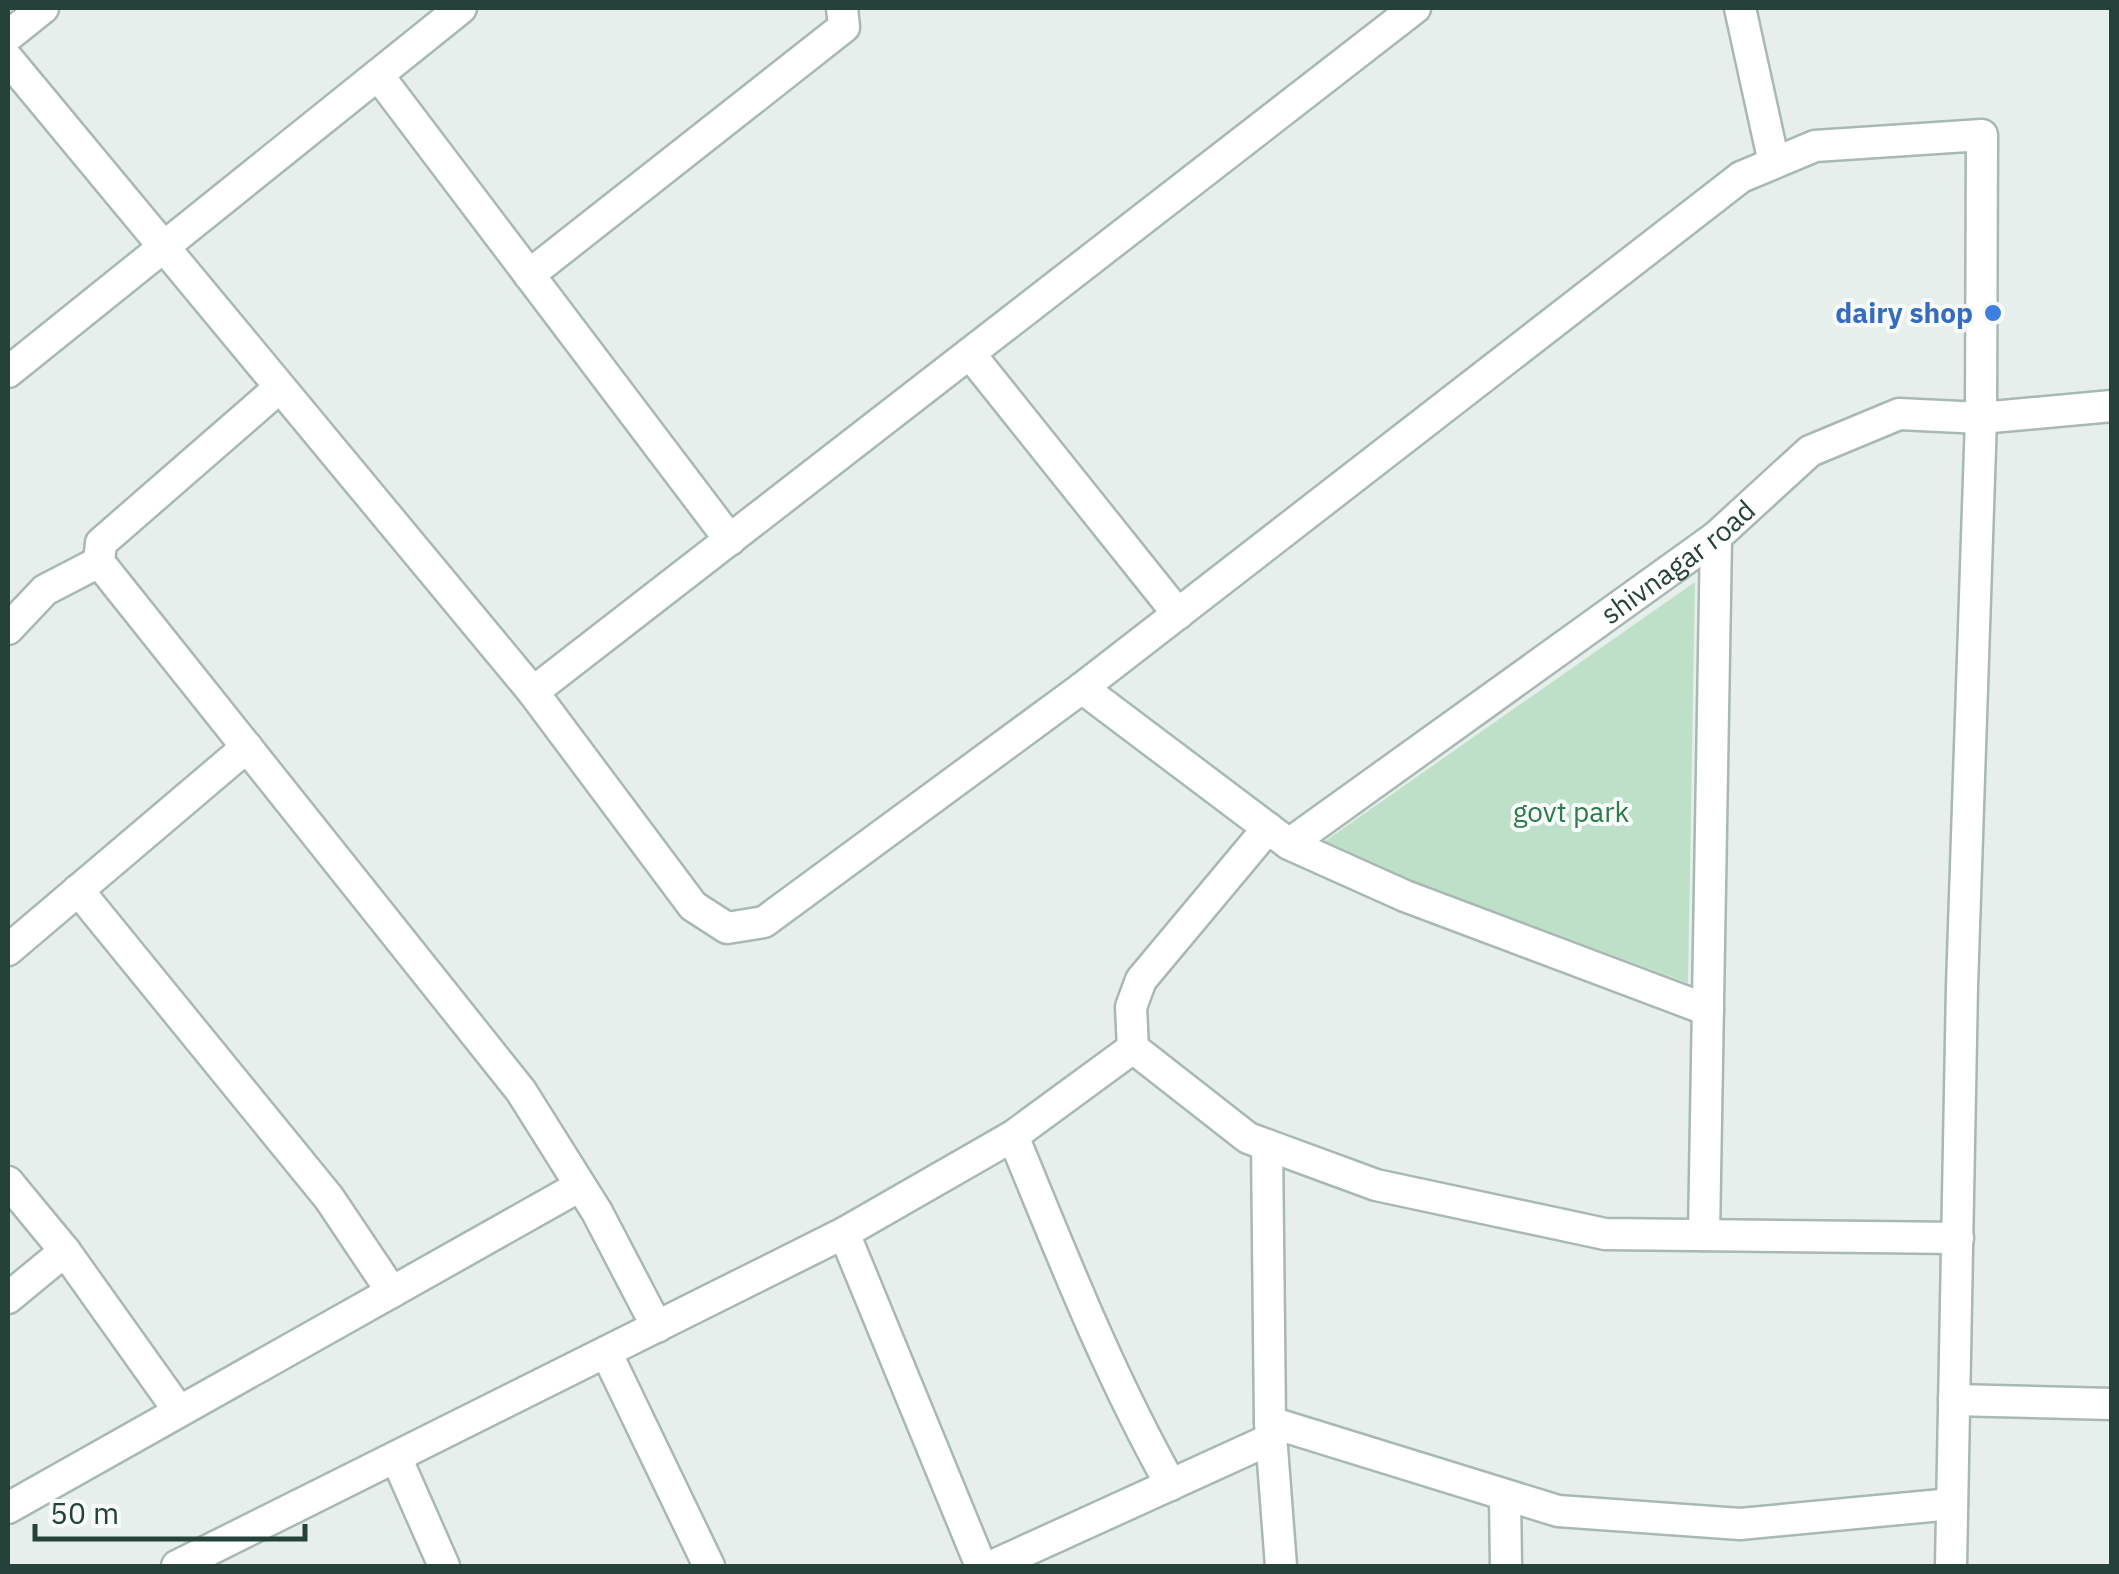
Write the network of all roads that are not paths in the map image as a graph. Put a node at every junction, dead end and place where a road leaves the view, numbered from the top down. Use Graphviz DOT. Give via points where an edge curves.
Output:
graph roads {
  1 [pos="43,8"];
  2 [pos="461,8"];
  3 [pos="842,8"];
  4 [pos="1416,8"];
  5 [pos="1740,8"];
  6 [pos="8,36"];
  7 [pos="8,59"];
  8 [pos="378,76"];
  9 [pos="1774,164"];
  10 [pos="163,250"];
  11 [pos="529,276"];
  12 [pos="970,354"];
  13 [pos="8,372"];
  14 [pos="279,388"];
  15 [pos="2112,406"];
  16 [pos="1981,418"];
  17 [pos="1716,537"];
  18 [pos="730,540"];
  19 [pos="100,562"];
  20 [pos="1178,614"];
  21 [pos="8,629"];
  22 [pos="1082,688"];
  23 [pos="533,692"];
  24 [pos="247,747"];
  25 [pos="1278,836"];
  26 [pos="78,890"];
  27 [pos="8,950"];
  28 [pos="1708,1010"];
  29 [pos="1132,1048"];
  30 [pos="1014,1136"];
  31 [pos="1267,1145"];
  32 [pos="8,1182"];
  33 [pos="580,1186"];
  34 [pos="844,1233"];
  35 [pos="1704,1236"];
  36 [pos="1958,1238"];
  37 [pos="66,1251"];
  38 [pos="392,1292"];
  39 [pos="8,1298"];
  40 [pos="657,1326"];
  41 [pos="606,1352"];
  42 [pos="1954,1400"];
  43 [pos="2112,1404"];
  44 [pos="179,1411"];
  45 [pos="1271,1431"];
  46 [pos="396,1457"];
  47 [pos="1171,1485"];
  48 [pos="1505,1496"];
  49 [pos="1952,1504"];
  50 [pos="8,1508"];
  51 [pos="177,1566"];
  52 [pos="444,1566"];
  53 [pos="709,1566"];
  54 [pos="981,1566"];
  55 [pos="992,1566"];
  56 [pos="1281,1566"];
  57 [pos="1506,1566"];
  58 [pos="1952,1566"];
  1 -- 6 [label="street"];
  2 -- 8 [label="street"];
  3 -- 11 [label="street" via="844,27"];
  4 -- 12 [label="street"];
  5 -- 9 [label="street"];
  7 -- 10 [label="street"];
  8 -- 10 [label="street"];
  8 -- 11 [label="street"];
  9 -- 16 [label="street" via="1815,146 1982,135"];
  9 -- 20 [label="street" via="1741,177"];
  10 -- 13 [label="street"];
  10 -- 14 [label="street"];
  11 -- 18 [label="street"];
  12 -- 18 [label="street"];
  12 -- 20 [label="street"];
  14 -- 19 [label="street" via="101,542"];
  14 -- 23 [label="street"];
  15 -- 16 [label="street, shivnagar road"];
  16 -- 17 [label="street, shivnagar road" via="1900,414 1810,452"];
  16 -- 36 [label="street"];
  17 -- 25 [label="street, shivnagar road"];
  17 -- 28 [label="street"];
  18 -- 23 [label="street"];
  19 -- 21 [label="street" via="46,590"];
  19 -- 24 [label="street"];
  20 -- 22 [label="street"];
  22 -- 23 [label="street" via="764,922 728,928 693,906"];
  22 -- 25 [label="street"];
  24 -- 26 [label="street"];
  24 -- 33 [label="street" via="521,1091"];
  25 -- 28 [label="street" via="1405,896"];
  25 -- 29 [label="street, shivnagar road" via="1141,980 1131,1007"];
  26 -- 27 [label="street"];
  26 -- 38 [label="street" via="329,1198"];
  28 -- 35 [label="street"];
  29 -- 30 [label="street"];
  29 -- 31 [label="street" via="1248,1138"];
  30 -- 34 [label="street"];
  30 -- 47 [label="street" via="1092,1330"];
  31 -- 35 [label="street" via="1376,1185 1605,1234"];
  31 -- 45 [label="street"];
  32 -- 37 [label="street"];
  33 -- 38 [label="street"];
  33 -- 40 [label="street"];
  34 -- 40 [label="street"];
  34 -- 54 [label="street"];
  35 -- 36 [label="street"];
  36 -- 42 [label="street"];
  37 -- 39 [label="street"];
  37 -- 44 [label="street"];
  38 -- 44 [label="street"];
  40 -- 41 [label="street"];
  41 -- 46 [label="street"];
  41 -- 53 [label="street"];
  42 -- 43 [label="street"];
  42 -- 49 [label="street"];
  44 -- 50 [label="street"];
  45 -- 47 [label="street"];
  45 -- 48 [label="street"];
  45 -- 56 [label="street"];
  46 -- 51 [label="street"];
  46 -- 52 [label="street"];
  47 -- 55 [label="street"];
  48 -- 49 [label="street" via="1558,1512 1740,1524"];
  48 -- 57 [label="street"];
  49 -- 58 [label="street"];
}
